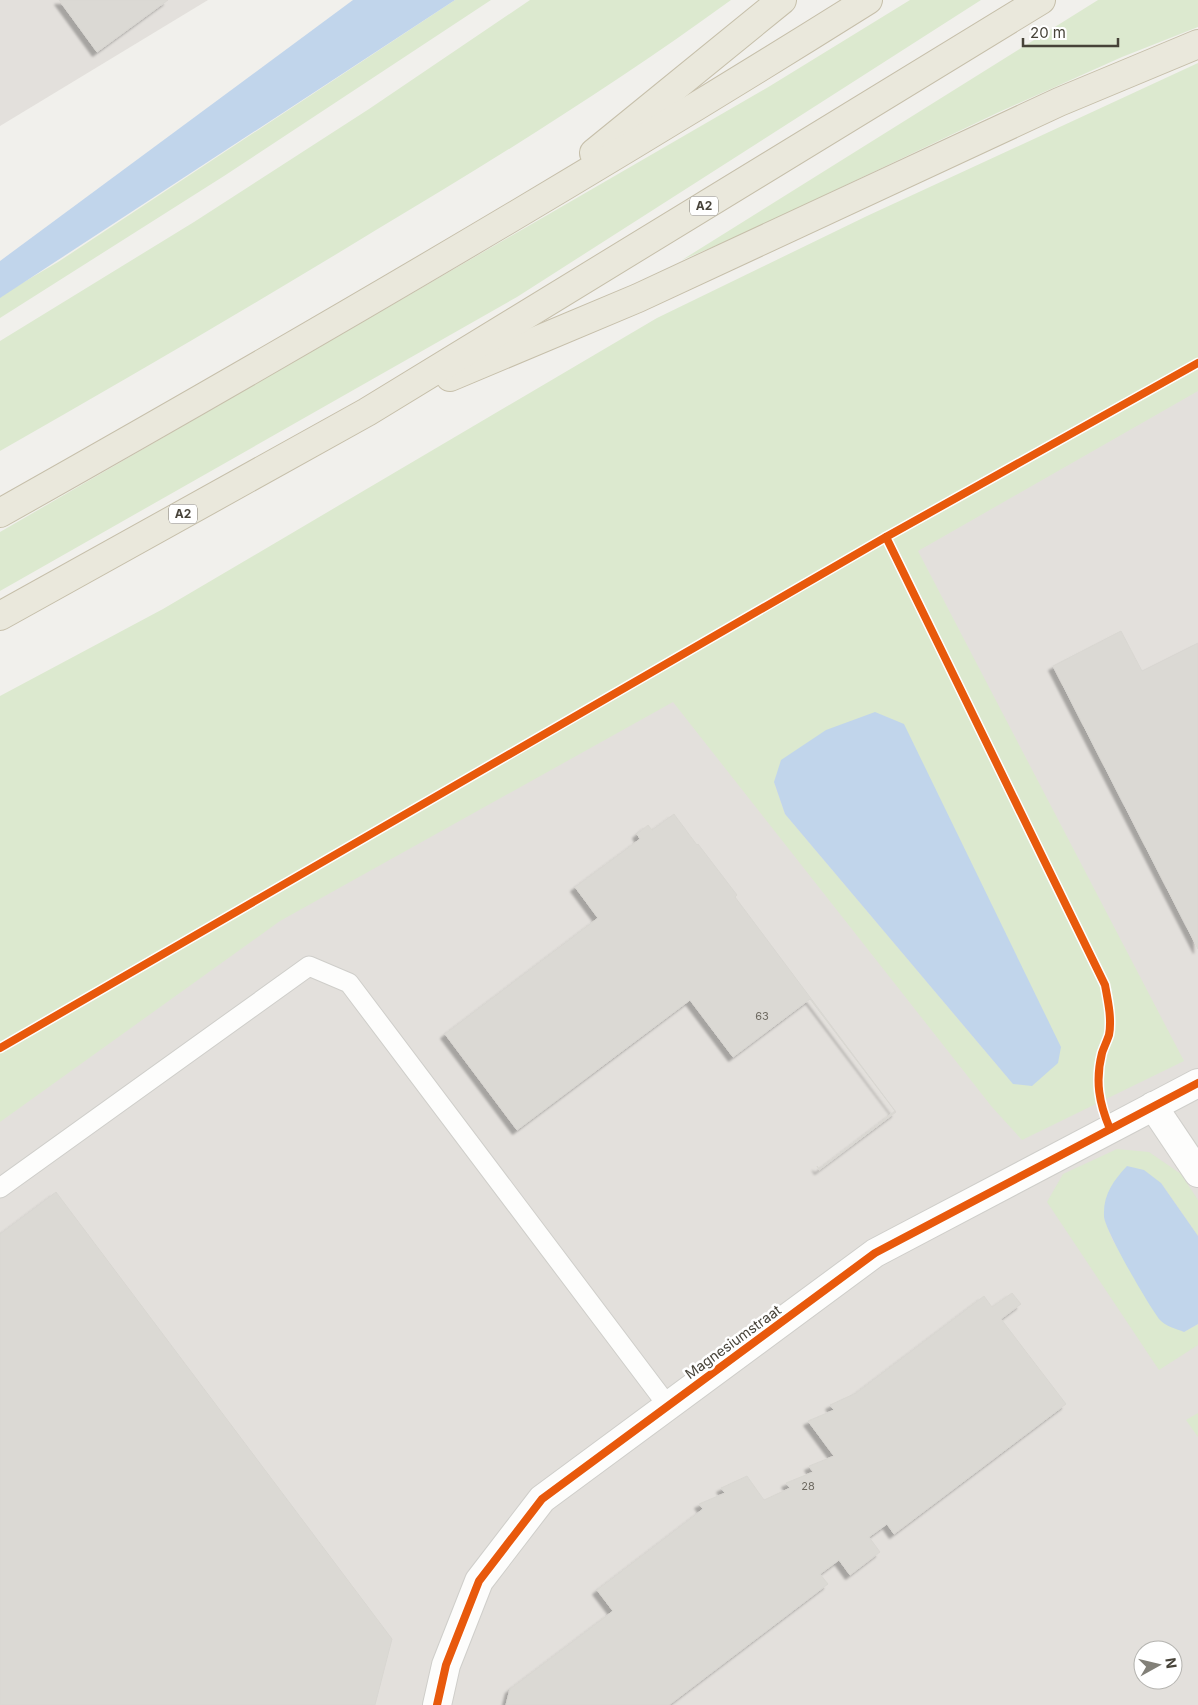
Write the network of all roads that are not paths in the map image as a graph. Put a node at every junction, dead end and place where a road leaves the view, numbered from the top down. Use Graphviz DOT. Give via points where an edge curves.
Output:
graph roads {
  1 [pos="782,0"];
  2 [pos="868,0"];
  3 [pos="1041,0"];
  4 [pos="1198,44"];
  5 [pos="528,209"];
  6 [pos="367,412"];
  7 [pos="0,513"];
  8 [pos="0,616"];
  9 [pos="1198,1083"];
  10 [pos="1154,1106"];
  11 [pos="1198,1173"];
  12 [pos="0,1188"];
  13 [pos="668,1406"];
  14 [pos="437,1705"];
  1 -- 5 [label="highway"];
  2 -- 5 [label="highway"];
  3 -- 6 [label="highway, A2"];
  4 -- 6 [label="highway, A2" via="1059,102 638,298"];
  5 -- 7 [label="highway"];
  6 -- 8 [label="highway, A2"];
  9 -- 10 [label="street, Magnesiumstraat"];
  10 -- 11 [label="street"];
  10 -- 13 [label="street, Magnesiumstraat" via="875,1253"];
  12 -- 13 [label="lane" via="309,966 350,983"];
  13 -- 14 [label="street, Magnesiumstraat" via="542,1499 479,1582 446,1665"];
}
